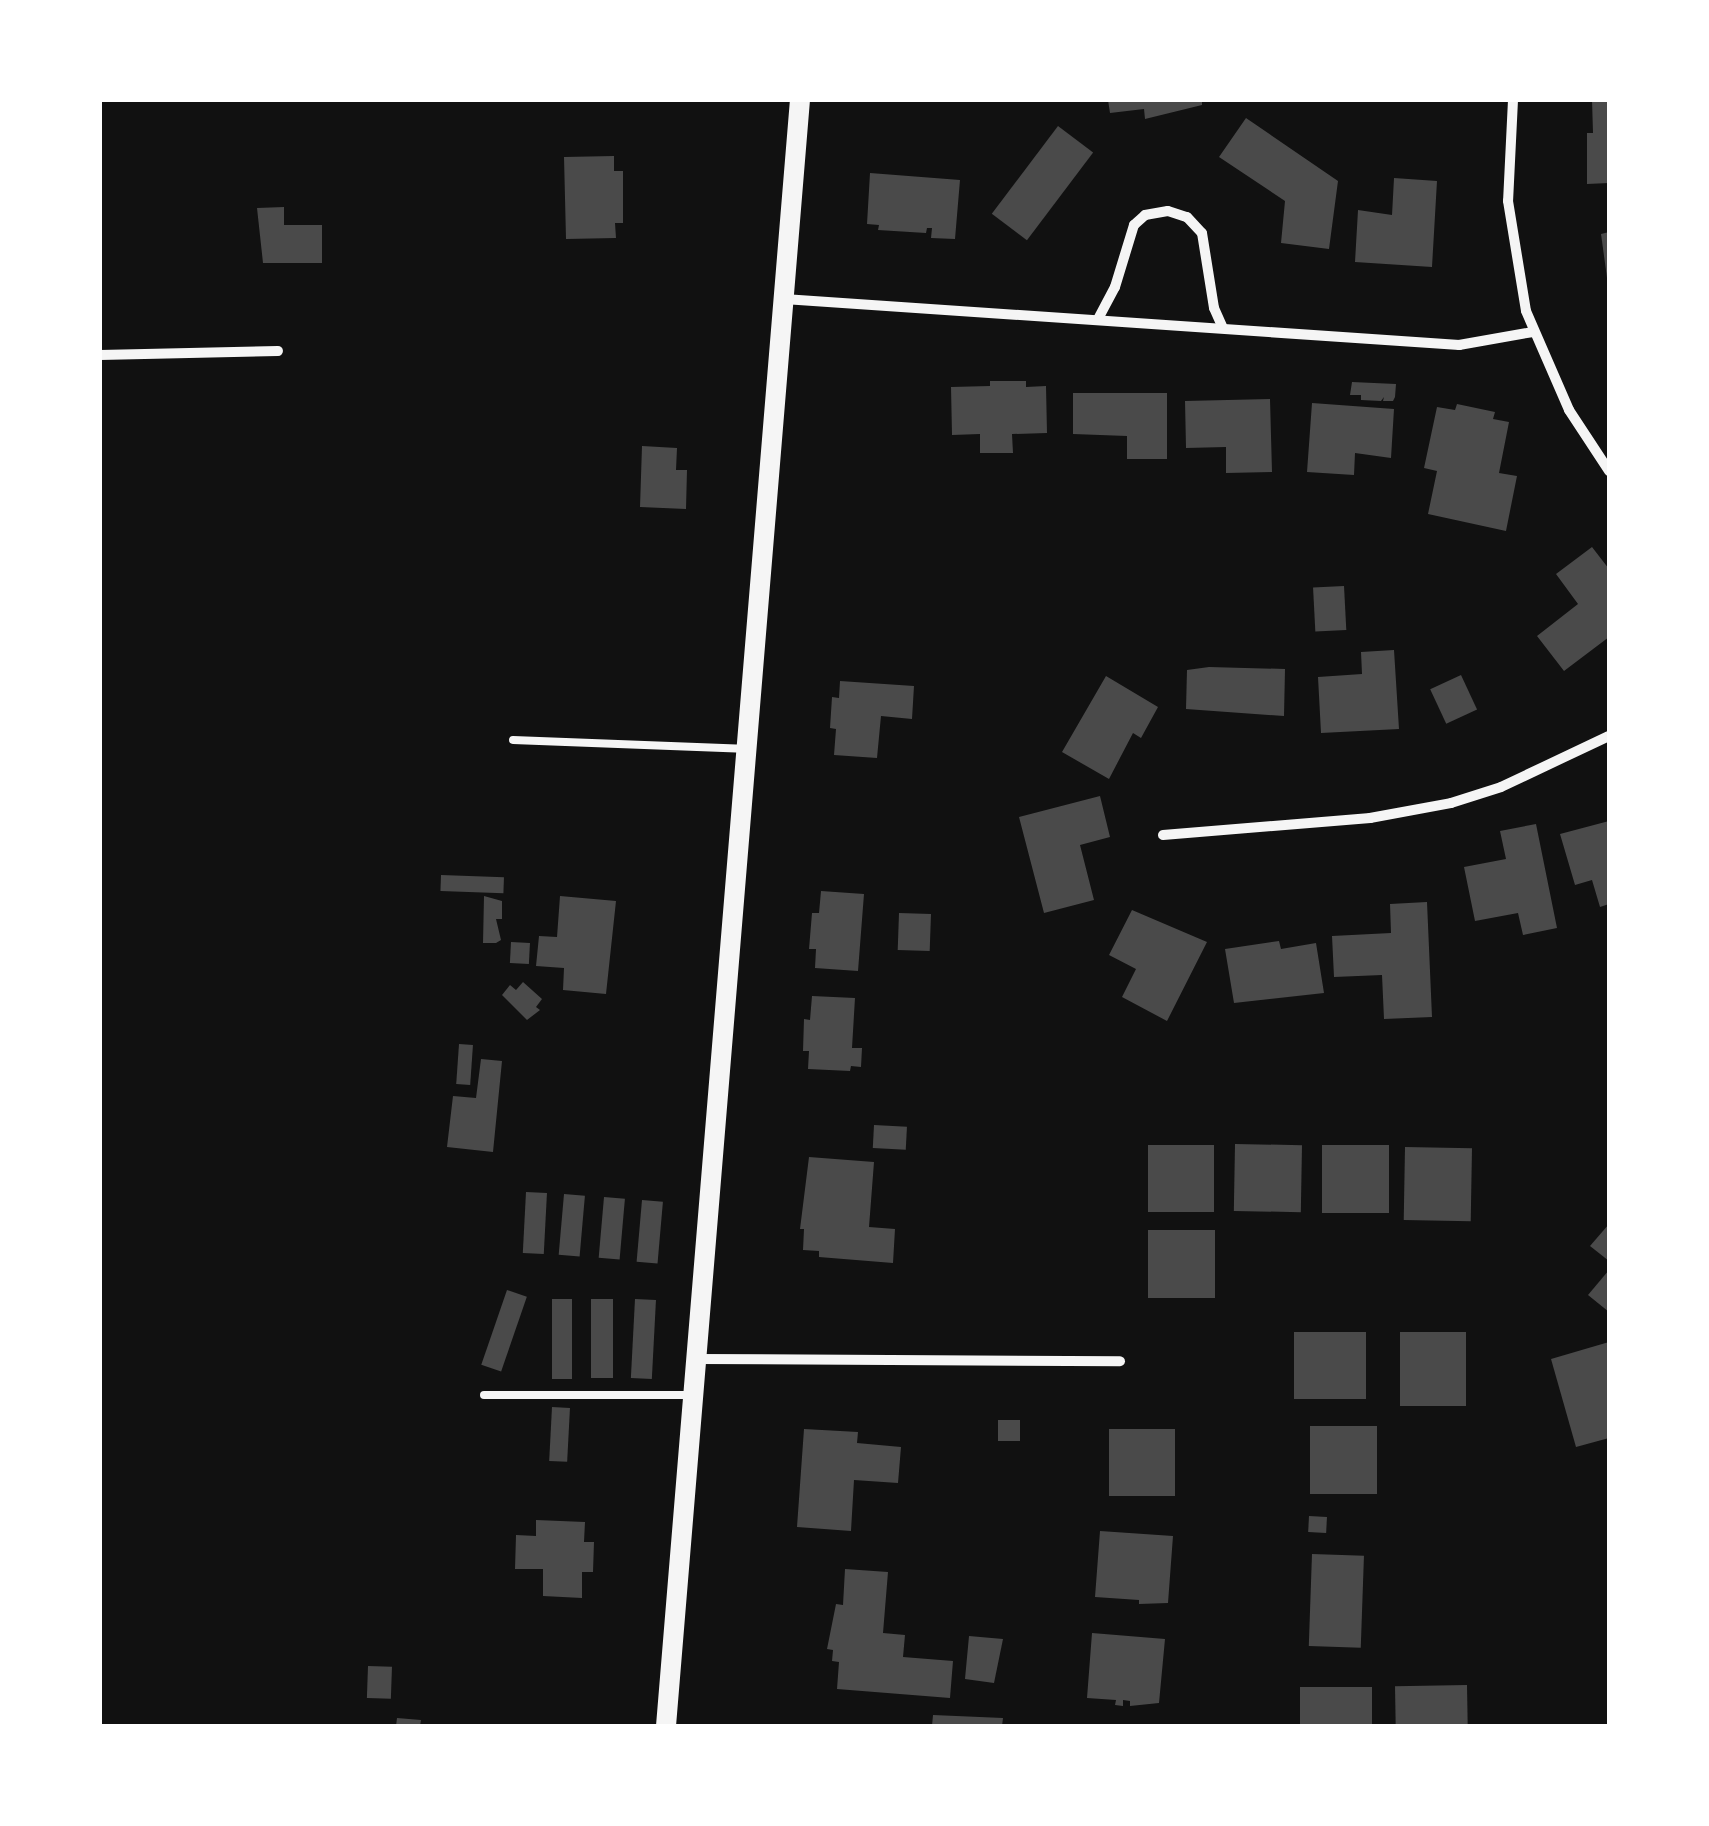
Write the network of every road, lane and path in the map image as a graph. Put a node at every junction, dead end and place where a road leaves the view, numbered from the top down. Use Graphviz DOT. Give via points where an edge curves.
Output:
graph roads {
  1 [pos="800,100"];
  2 [pos="1513,100"];
  3 [pos="784,299"];
  4 [pos="1098,319"];
  5 [pos="1222,326"];
  6 [pos="1533,332"];
  7 [pos="278,351"];
  8 [pos="100,355"];
  9 [pos="1609,471"];
  10 [pos="1609,736"];
  11 [pos="514,740"];
  12 [pos="748,749"];
  13 [pos="1163,835"];
  14 [pos="698,1359"];
  15 [pos="1120,1361"];
  16 [pos="484,1394"];
  17 [pos="694,1396"];
  18 [pos="666,1726"];
  1 -- 3 [label="main road"];
  2 -- 6 [label="street" via="1508,201"];
  3 -- 4 [label="street"];
  3 -- 12 [label="main road"];
  4 -- 5 [label="street"];
  4 -- 5 [label="street" via="1134,224 1168,211 1187,217 1202,234"];
  5 -- 6 [label="street" via="1460,345"];
  6 -- 9 [label="street" via="1569,410"];
  7 -- 8 [label="street"];
  10 -- 13 [label="street" via="1501,788 1451,803 1370,818"];
  11 -- 12 [label="lane"];
  12 -- 14 [label="main road"];
  14 -- 15 [label="street"];
  14 -- 17 [label="main road"];
  16 -- 17 [label="lane"];
  17 -- 18 [label="main road"];
}
